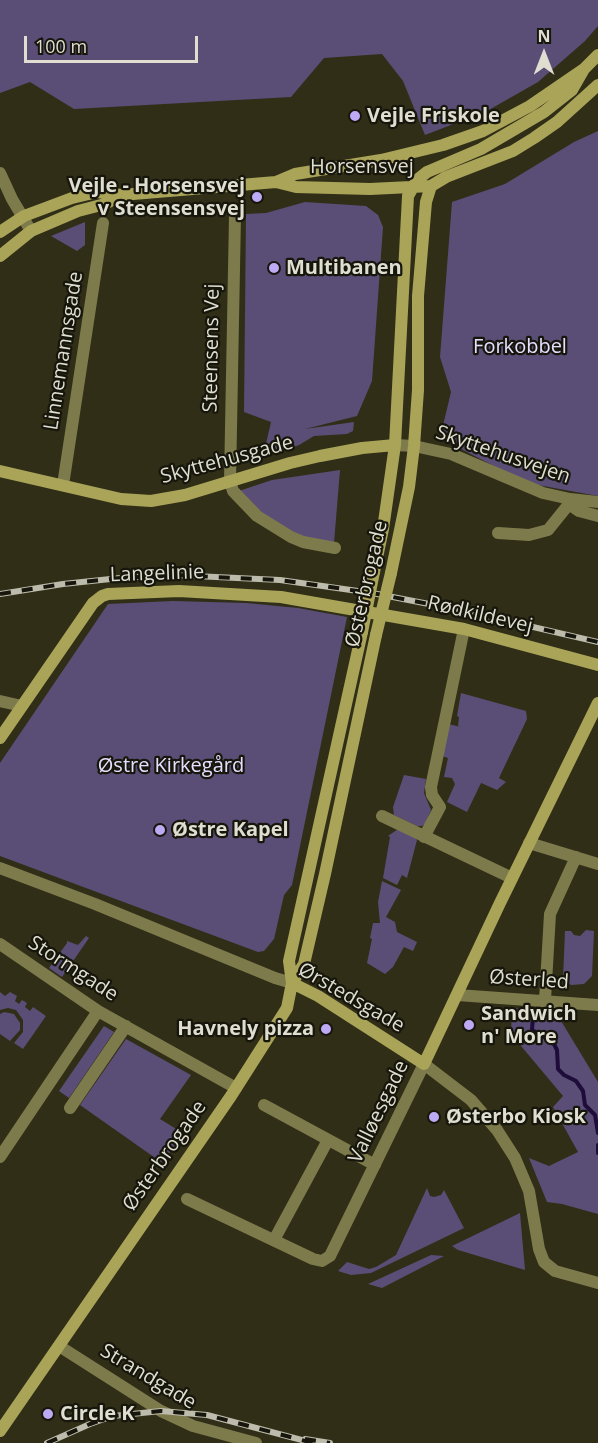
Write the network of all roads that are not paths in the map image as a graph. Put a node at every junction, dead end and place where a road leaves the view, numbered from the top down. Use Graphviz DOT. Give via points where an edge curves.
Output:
graph roads {
  1 [pos="598,55"];
  2 [pos="584,69"];
  3 [pos="598,85"];
  4 [pos="0,173"];
  5 [pos="276,182"];
  6 [pos="431,186"];
  7 [pos="412,188"];
  8 [pos="121,195"];
  9 [pos="24,216"];
  10 [pos="235,216"];
  11 [pos="103,223"];
  12 [pos="31,231"];
  13 [pos="0,232"];
  14 [pos="0,256"];
  15 [pos="394,445"];
  16 [pos="414,446"];
  17 [pos="0,471"];
  18 [pos="230,481"];
  19 [pos="63,485"];
  20 [pos="569,501"];
  21 [pos="598,502"];
  22 [pos="598,516"];
  23 [pos="498,533"];
  24 [pos="335,548"];
  25 [pos="353,609"];
  26 [pos="464,629"];
  27 [pos="598,665"];
  28 [pos="0,701"];
  29 [pos="598,703"];
  30 [pos="22,706"];
  31 [pos="0,738"];
  32 [pos="382,816"];
  33 [pos="424,837"];
  34 [pos="529,843"];
  35 [pos="576,857"];
  36 [pos="598,864"];
  37 [pos="0,868"];
  38 [pos="512,878"];
  39 [pos="0,944"];
  40 [pos="292,983"];
  41 [pos="457,995"];
  42 [pos="545,1000"];
  43 [pos="598,1005"];
  44 [pos="98,1011"];
  45 [pos="126,1026"];
  46 [pos="424,1064"];
  47 [pos="236,1088"];
  48 [pos="264,1105"];
  49 [pos="70,1108"];
  50 [pos="328,1140"];
  51 [pos="0,1157"];
  52 [pos="375,1165"];
  53 [pos="187,1200"];
  54 [pos="274,1240"];
  55 [pos="598,1283"];
  56 [pos="59,1346"];
  57 [pos="0,1431"];
  58 [pos="256,1443"];
  1 -- 2 [label="main road, Horsensvej"];
  2 -- 5 [label="main road, Horsensvej" via="530,106 448,144 295,174"];
  2 -- 7 [label="main road" via="573,90 544,112 481,149 427,172"];
  3 -- 6 [label="main road, Horsensvej" via="557,122 513,151"];
  4 -- 9 [label="street"];
  5 -- 7 [label="main road, Horsensvej" via="296,187"];
  5 -- 8 [label="main road, Horsensvej"];
  6 -- 7 [label="main road, Horsensvej"];
  6 -- 16 [label="main road, Østerbrogade" via="426,202 418,296"];
  7 -- 15 [label="main road, Østerbrogade" via="407,204"];
  8 -- 9 [label="main road, Horsensvej" via="97,192"];
  8 -- 12 [label="main road, Horsensvej"];
  9 -- 12 [label="street"];
  9 -- 13 [label="main road, Horsensvej"];
  10 -- 18 [label="street, Steensens Vej"];
  11 -- 19 [label="street, Linnemannsgade"];
  12 -- 14 [label="main road, Horsensvej"];
  15 -- 16 [label="street, Skyttehusvejen"];
  15 -- 18 [label="main road, Skyttehusgade" via="320,456"];
  15 -- 40 [label="main road, Østerbrogade, bridge" via="383,529 289,961"];
  16 -- 20 [label="street, Skyttehusvejen" via="451,454"];
  16 -- 40 [label="main road, Østerbrogade, bridge" via="409,487 325,874 304,963"];
  17 -- 19 [label="main road, Skyttehusgade"];
  18 -- 19 [label="main road, Skyttehusgade" via="185,495 144,501"];
  18 -- 24 [label="street" via="232,491 258,516 297,539"];
  20 -- 21 [label="street, Skyttehusvejen"];
  20 -- 22 [label="street" via="579,511"];
  20 -- 23 [label="street" via="548,530 529,535"];
  25 -- 26 [label="main road, Rødkildevej"];
  25 -- 30 [label="main road, Langelinie" via="219,592 102,596 93,603"];
  26 -- 27 [label="main road, Rødkildevej"];
  26 -- 33 [label="street" via="431,787 440,807"];
  28 -- 30 [label="street"];
  29 -- 34 [label="main road, Valløesgade"];
  30 -- 31 [label="main road, Langelinie"];
  32 -- 33 [label="street"];
  33 -- 38 [label="street"];
  34 -- 35 [label="street"];
  34 -- 38 [label="main road, Valløesgade"];
  35 -- 36 [label="street"];
  35 -- 42 [label="street" via="550,914"];
  37 -- 40 [label="street, Ørstedsgade"];
  38 -- 41 [label="main road, Valløesgade"];
  39 -- 44 [label="street, Stormgade"];
  40 -- 46 [label="main road, Ørstedsgade"];
  40 -- 47 [label="main road, Østerbrogade" via="287,1008"];
  41 -- 42 [label="street, Østerled"];
  41 -- 46 [label="main road, Valløesgade"];
  42 -- 43 [label="street, Østerled"];
  44 -- 45 [label="street, Stormgade"];
  44 -- 51 [label="street"];
  45 -- 47 [label="street, Stormgade"];
  45 -- 49 [label="street, Stormgade"];
  46 -- 52 [label="street, Valløesgade"];
  46 -- 55 [label="street, Ørstedsgade" via="471,1100 515,1158 529,1191 544,1262 555,1271"];
  47 -- 56 [label="main road, Østerbrogade"];
  48 -- 50 [label="street"];
  50 -- 52 [label="street"];
  50 -- 54 [label="street"];
  52 -- 54 [label="street, Valløesgade" via="330,1257 322,1261 313,1259"];
  53 -- 54 [label="street"];
  56 -- 57 [label="main road, Østerbrogade"];
  56 -- 58 [label="street, Strandgade" via="160,1411 193,1426"];
}
